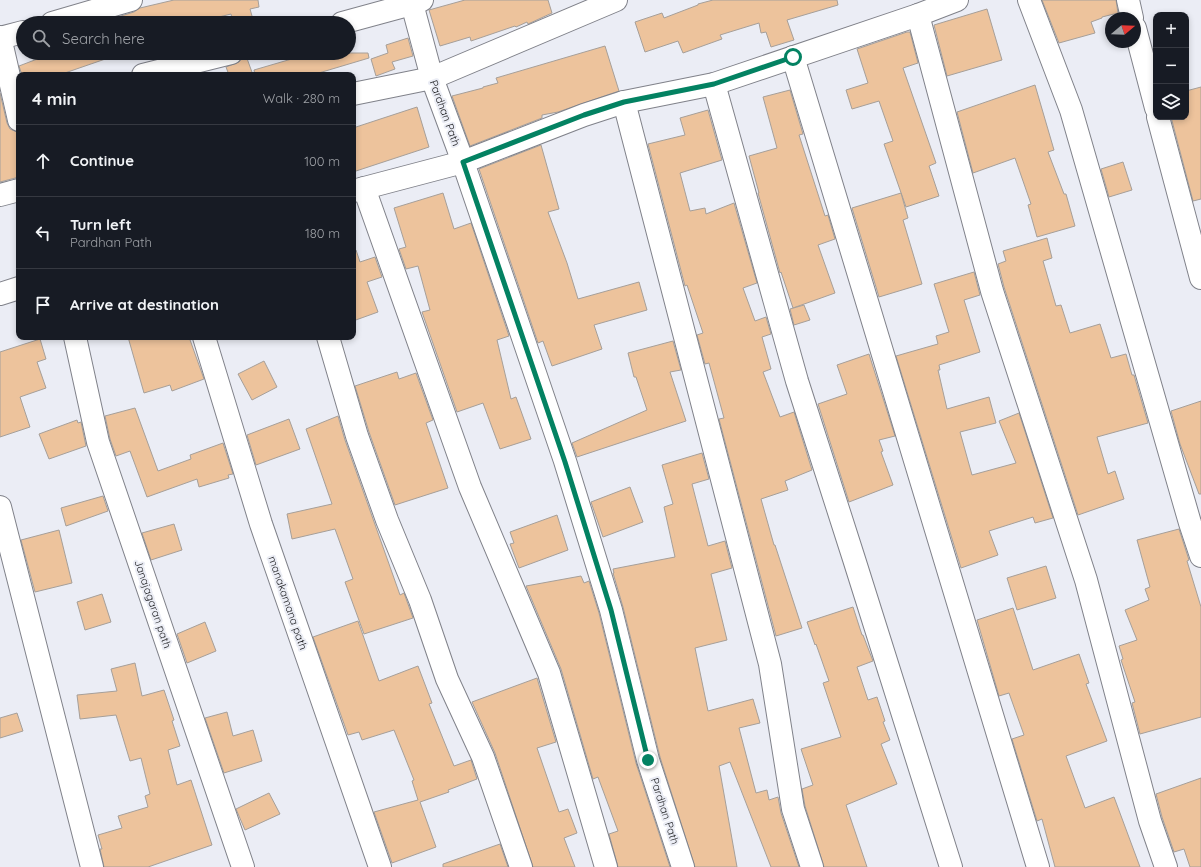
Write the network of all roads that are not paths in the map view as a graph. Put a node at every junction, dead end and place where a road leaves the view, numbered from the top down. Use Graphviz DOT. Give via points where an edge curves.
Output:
graph roads {
  1 [pos="131,0"];
  2 [pos="616,0"];
  3 [pos="1029,0"];
  4 [pos="1128,0"];
  5 [pos="415,1"];
  6 [pos="948,1"];
  7 [pos="1131,12"];
  8 [pos="918,15"];
  9 [pos="76,16"];
  10 [pos="356,19"];
  11 [pos="16,34"];
  12 [pos="0,38"];
  13 [pos="1140,48"];
  14 [pos="793,57"];
  15 [pos="203,60"];
  16 [pos="156,72"];
  17 [pos="432,78"];
  18 [pos="714,84"];
  19 [pos="356,93"];
  20 [pos="1153,97"];
  21 [pos="624,102"];
  22 [pos="13,111"];
  23 [pos="1159,120"];
  24 [pos="463,162"];
  25 [pos="358,190"];
  26 [pos="16,191"];
  27 [pos="0,195"];
  28 [pos="1201,278"];
  29 [pos="16,289"];
  30 [pos="0,294"];
  31 [pos="76,340"];
  32 [pos="205,340"];
  33 [pos="329,340"];
  34 [pos="0,507"];
  35 [pos="1201,556"];
  36 [pos="92,867"];
  37 [pos="243,867"];
  38 [pos="380,867"];
  39 [pos="521,867"];
  40 [pos="606,867"];
  41 [pos="683,867"];
  42 [pos="812,867"];
  43 [pos="951,867"];
  44 [pos="1038,867"];
  45 [pos="1166,867"];
  1 -- 9 [label="street"];
  2 -- 17 [label="street"];
  3 -- 35 [label="street" via="1071,110"];
  4 -- 7 [label="street"];
  5 -- 10 [label="street"];
  5 -- 17 [label="street, Pardhan Path"];
  6 -- 8 [label="street"];
  8 -- 14 [label="street"];
  8 -- 45 [label="street" via="992,291 1086,580 1150,821"];
  11 -- 12 [label="street"];
  12 -- 22 [label="street"];
  13 -- 20 [label="street"];
  14 -- 18 [label="street"];
  14 -- 44 [label="street"];
  15 -- 16 [label="street"];
  17 -- 19 [label="street"];
  17 -- 24 [label="street, Pardhan Path"];
  18 -- 21 [label="street"];
  18 -- 43 [label="street" via="797,381"];
  21 -- 24 [label="street"];
  21 -- 42 [label="street" via="770,664 793,809"];
  23 -- 28 [label="street"];
  24 -- 25 [label="street"];
  24 -- 41 [label="street, Pardhan Path" via="565,462 611,610 648,760"];
  25 -- 40 [label="street" via="470,487 549,674"];
  26 -- 27 [label="street"];
  29 -- 30 [label="street"];
  31 -- 37 [label="street, Janajagaran path" via="98,442"];
  32 -- 38 [label="street, manakamana path" via="261,524"];
  33 -- 39 [label="street" via="387,520 420,600 447,679 483,757"];
  34 -- 36 [label="street"];
}
